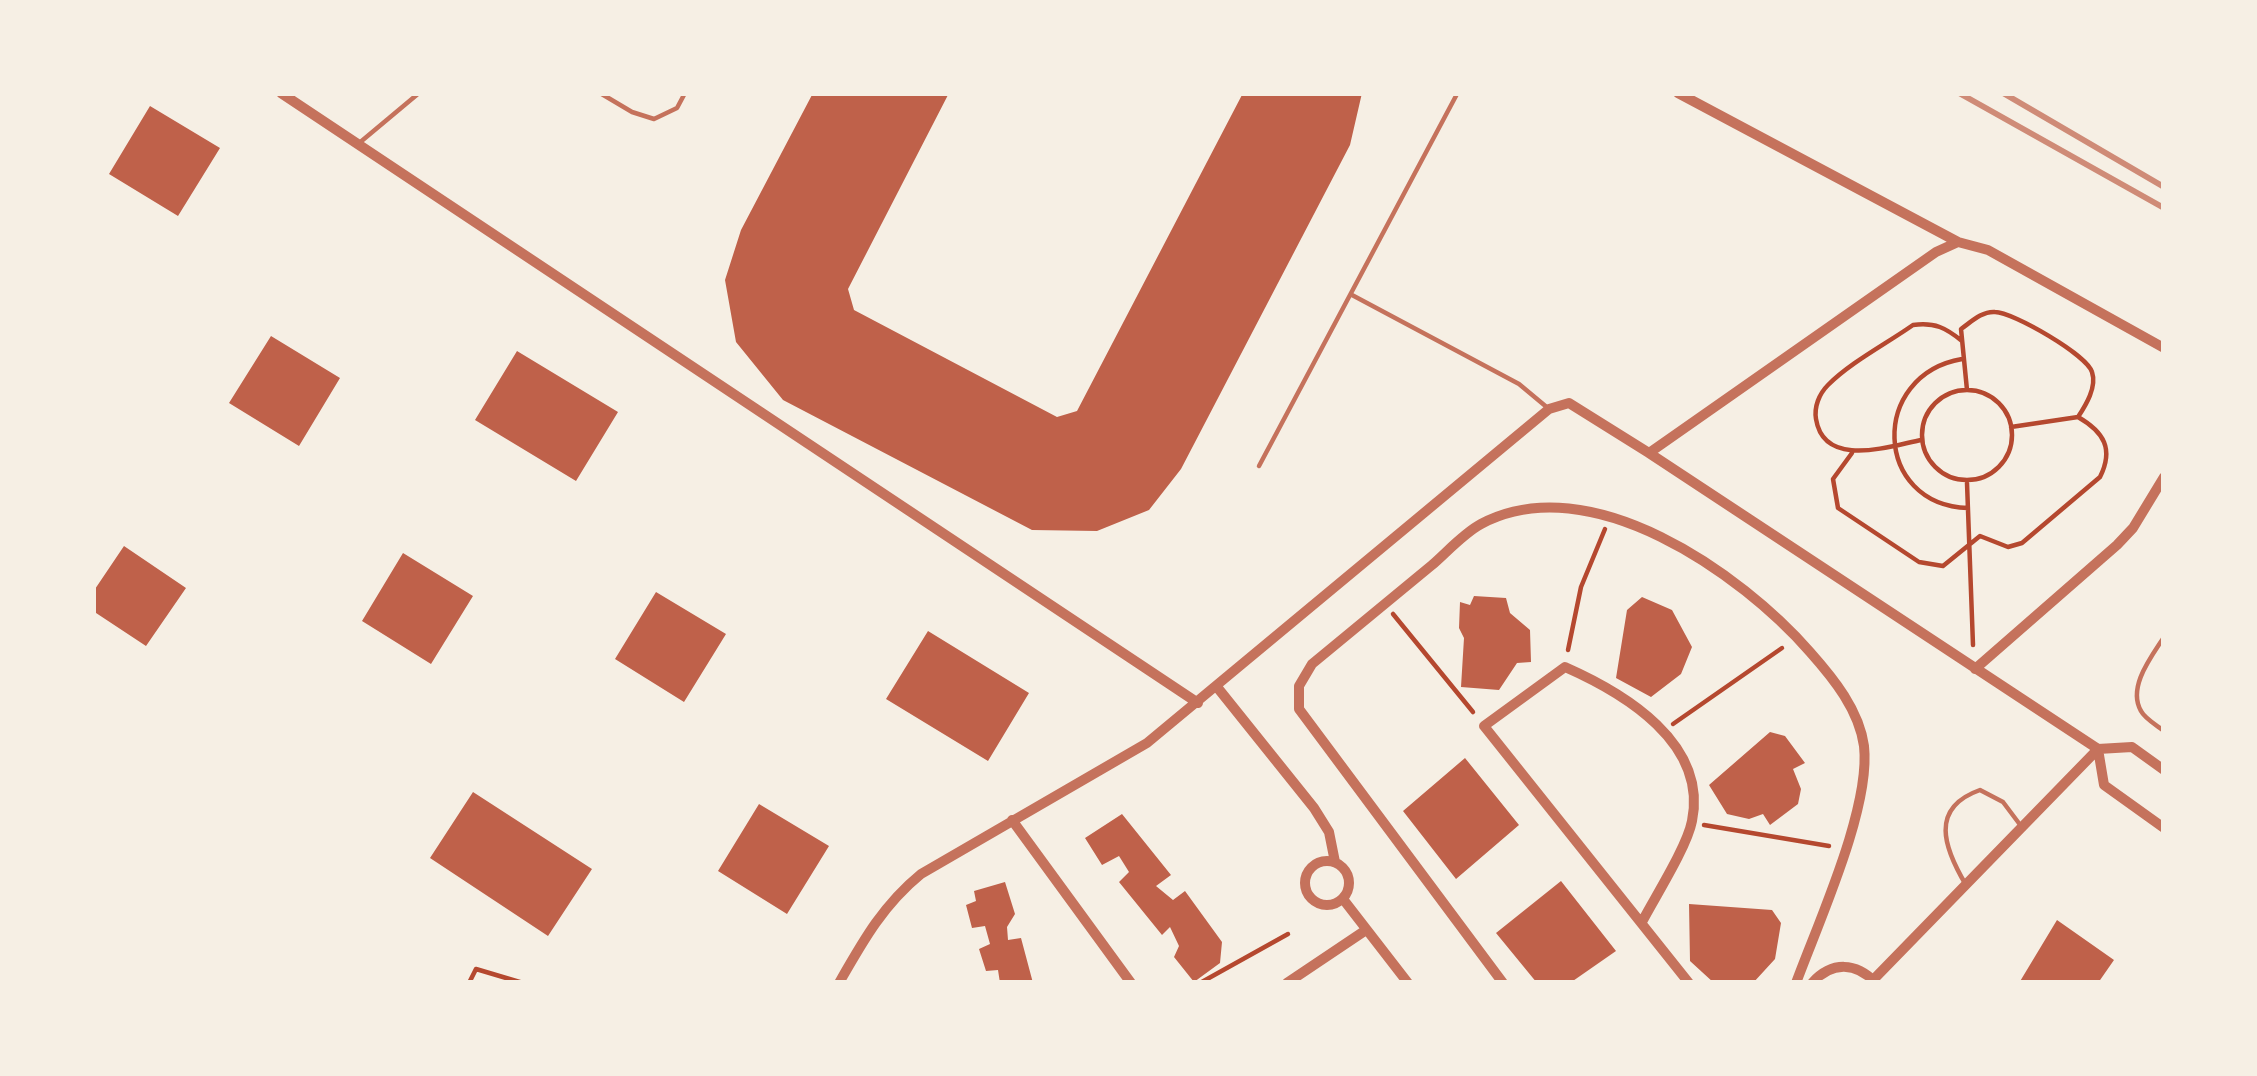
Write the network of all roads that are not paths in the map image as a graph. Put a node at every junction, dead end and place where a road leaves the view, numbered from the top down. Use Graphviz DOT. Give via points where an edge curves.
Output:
graph roads {
  1 [pos="281,93"];
  2 [pos="419,93"];
  3 [pos="600,93"];
  4 [pos="685,93"];
  5 [pos="1678,93"];
  6 [pos="1457,94"];
  7 [pos="358,144"];
  8 [pos="1958,242"];
  9 [pos="1352,295"];
  10 [pos="2164,348"];
  11 [pos="1549,409"];
  12 [pos="1649,453"];
  13 [pos="1259,466"];
  14 [pos="2164,477"];
  15 [pos="2164,637"];
  16 [pos="1975,669"];
  17 [pos="1217,687"];
  18 [pos="1198,703"];
  19 [pos="2164,731"];
  20 [pos="2098,749"];
  21 [pos="2164,770"];
  22 [pos="1012,820"];
  23 [pos="2022,827"];
  24 [pos="2164,828"];
  25 [pos="1335,862"];
  26 [pos="1966,885"];
  27 [pos="1342,899"];
  28 [pos="1642,922"];
  29 [pos="1366,930"];
  30 [pos="1875,981"];
  31 [pos="839,983"];
  32 [pos="1131,983"];
  33 [pos="1287,983"];
  34 [pos="1408,983"];
  35 [pos="1503,983"];
  36 [pos="1690,983"];
  37 [pos="1796,983"];
  38 [pos="1812,983"];
  1 -- 7 [label="street"];
  2 -- 7 [label="lane"];
  3 -- 4 [label="lane" via="654,119 677,108"];
  5 -- 8 [label="street"];
  6 -- 9 [label="lane"];
  7 -- 18 [label="street"];
  8 -- 10 [label="street" via="1988,250"];
  8 -- 12 [label="street"];
  9 -- 11 [label="lane" via="1519,384"];
  9 -- 13 [label="lane"];
  11 -- 12 [label="street" via="1568,404"];
  11 -- 17 [label="street"];
  12 -- 16 [label="street"];
  14 -- 16 [label="street" via="2133,528"];
  15 -- 19 [label="lane" via="2137,693 2141,712"];
  16 -- 20 [label="street"];
  17 -- 18 [label="street"];
  17 -- 25 [label="street" via="1314,808"];
  18 -- 22 [label="street" via="1147,743"];
  20 -- 21 [label="street" via="2132,747"];
  20 -- 23 [label="street"];
  20 -- 24 [label="street" via="2104,785"];
  22 -- 31 [label="street" via="893,896"];
  22 -- 32 [label="street"];
  23 -- 26 [label="street"];
  23 -- 26 [label="lane" via="1981,790 1962,796 1949,812 1946,836"];
  25 -- 27 [label="street" via="1349,879"];
  25 -- 27 [label="street" via="1314,865 1305,884 1315,902"];
  26 -- 30 [label="street"];
  27 -- 29 [label="street"];
  28 -- 28 [label="street" via="1484,725 1564,667 1603,683 1664,730 1693,790 1693,823"];
  28 -- 36 [label="street"];
  29 -- 33 [label="street"];
  29 -- 34 [label="street"];
  30 -- 38 [label="street" via="1838,966"];
  35 -- 37 [label="street" via="1299,709 1298,686 1312,664 1481,524 1563,509 1665,539 1719,569 1797,637 1856,716 1864,749 1858,800"];
}
